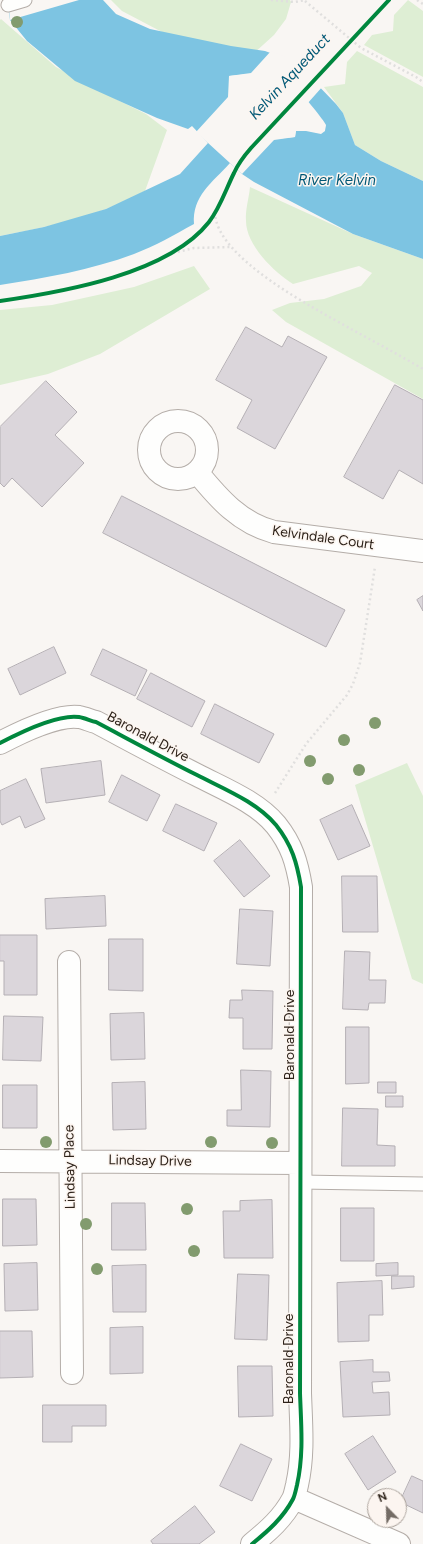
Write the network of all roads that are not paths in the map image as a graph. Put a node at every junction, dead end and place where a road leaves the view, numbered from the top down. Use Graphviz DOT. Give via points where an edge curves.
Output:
graph roads {
  1 [pos="25,0"];
  2 [pos="8,5"];
  3 [pos="197,472"];
  4 [pos="423,551"];
  5 [pos="0,743"];
  6 [pos="69,962"];
  7 [pos="0,1161"];
  8 [pos="69,1161"];
  9 [pos="300,1172"];
  10 [pos="423,1184"];
  11 [pos="72,1373"];
  12 [pos="294,1498"];
  13 [pos="252,1544"];
  14 [pos="399,1544"];
  1 -- 2 [label="lane"];
  3 -- 4 [label="street, Kelvindale Court" via="225,505 255,526 274,532"];
  5 -- 9 [label="street, Baronald Drive" via="26,730 56,720 78,717 96,722 263,812 286,840 296,859 301,887"];
  6 -- 8 [label="street, Lindsay Place"];
  7 -- 8 [label="street, Lindsay Drive"];
  8 -- 9 [label="street, Lindsay Drive"];
  8 -- 11 [label="street, Lindsay Place"];
  9 -- 10 [label="lane"];
  9 -- 12 [label="street, Baronald Drive" via="302,1439 300,1471"];
  12 -- 13 [label="street, Baronald Drive" via="283,1515"];
  12 -- 14 [label="street"];
}
